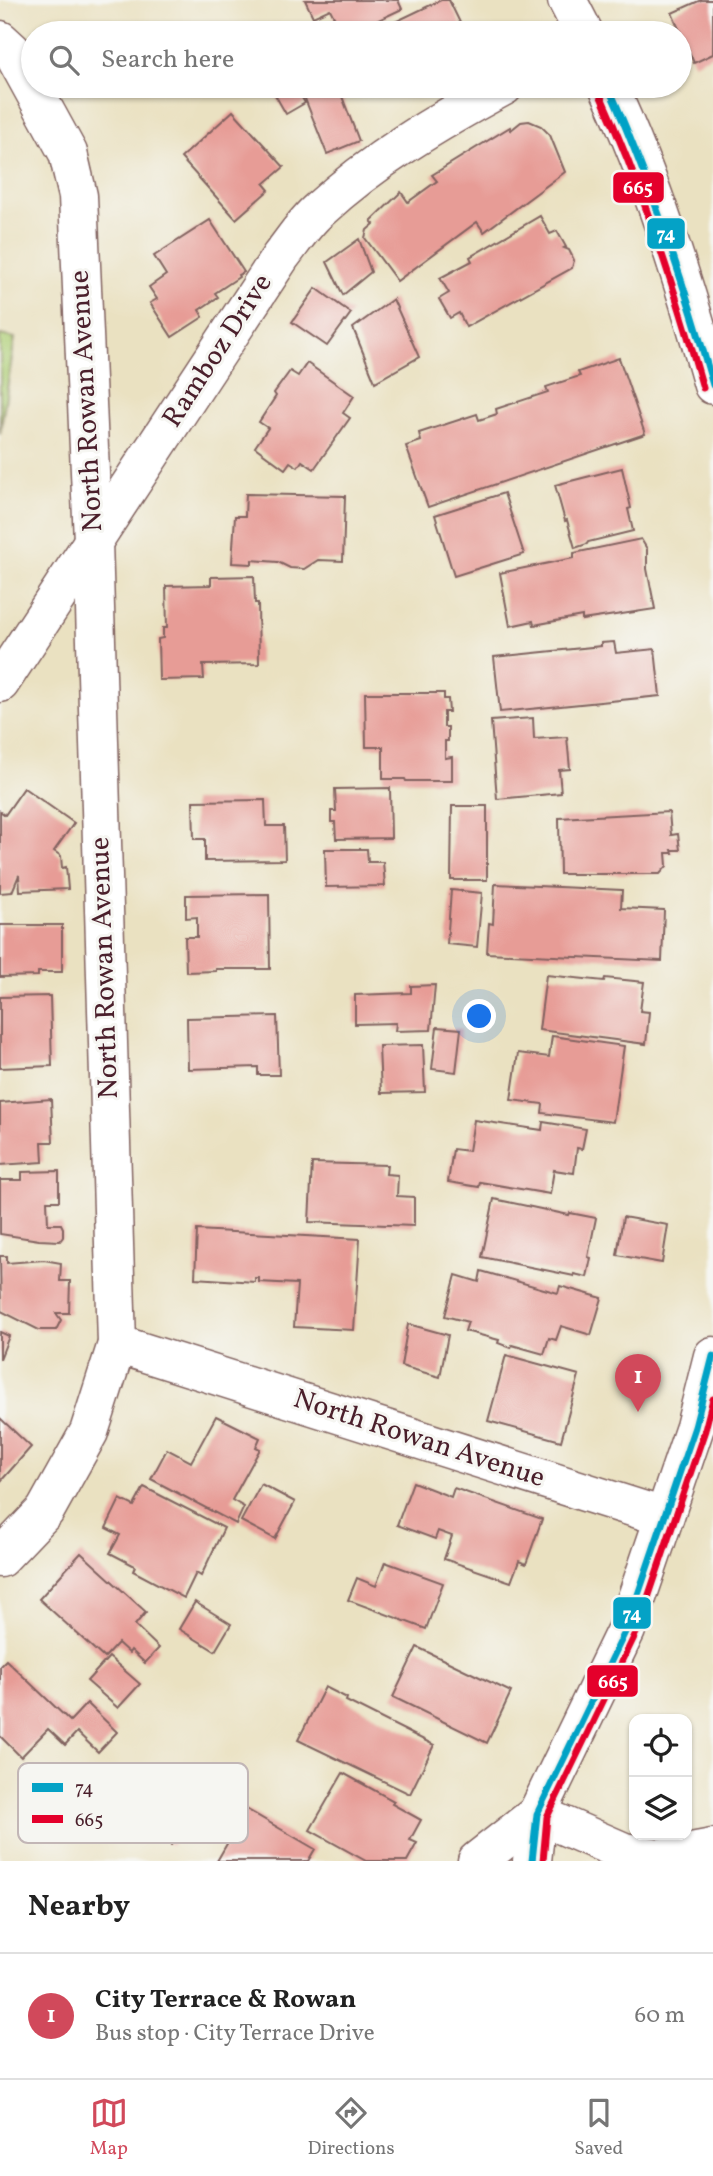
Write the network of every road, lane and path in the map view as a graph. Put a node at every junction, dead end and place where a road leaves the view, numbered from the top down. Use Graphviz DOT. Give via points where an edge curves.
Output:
graph roads {
  1 [pos="567,0"];
  2 [pos="577,21"];
  3 [pos="0,40"];
  4 [pos="21,67"];
  5 [pos="38,98"];
  6 [pos="482,98"];
  7 [pos="614,98"];
  8 [pos="713,385"];
  9 [pos="93,541"];
  10 [pos="0,683"];
  11 [pos="117,1344"];
  12 [pos="713,1356"];
  13 [pos="664,1517"];
  14 [pos="0,1558"];
  15 [pos="537,1814"];
  16 [pos="713,1848"];
  17 [pos="477,1861"];
  18 [pos="532,1861"];
  1 -- 2 [label="street"];
  3 -- 4 [label="street, North Rowan Avenue"];
  5 -- 9 [label="street, North Rowan Avenue" via="68,153 78,196"];
  6 -- 9 [label="street, Ramboz Drive" via="391,153 317,211 281,256"];
  7 -- 8 [label="street" via="661,214"];
  9 -- 10 [label="street, Ramboz Drive"];
  9 -- 11 [label="street, North Rowan Avenue"];
  11 -- 13 [label="street, North Rowan Avenue"];
  11 -- 14 [label="street" via="89,1432 45,1511"];
  12 -- 13 [label="street"];
  13 -- 15 [label="street" via="626,1630"];
  15 -- 16 [label="street" via="624,1852 659,1858"];
  15 -- 17 [label="street"];
  15 -- 18 [label="street"];
}
